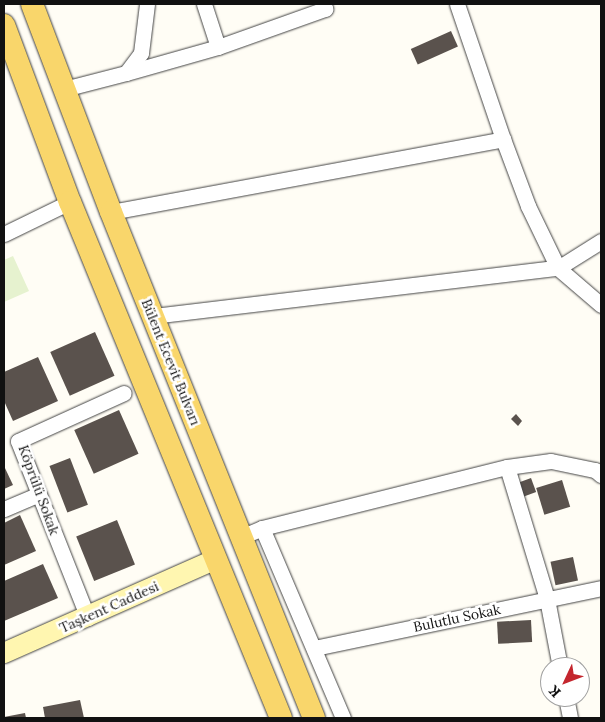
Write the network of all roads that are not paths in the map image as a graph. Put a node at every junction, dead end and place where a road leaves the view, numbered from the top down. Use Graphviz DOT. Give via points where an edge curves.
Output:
graph roads {
  1 [pos="32,4"];
  2 [pos="147,4"];
  3 [pos="204,4"];
  4 [pos="324,4"];
  5 [pos="457,4"];
  6 [pos="4,25"];
  7 [pos="218,47"];
  8 [pos="126,73"];
  9 [pos="64,90"];
  10 [pos="503,140"];
  11 [pos="70,202"];
  12 [pos="110,212"];
  13 [pos="4,234"];
  14 [pos="601,241"];
  15 [pos="558,268"];
  16 [pos="601,305"];
  17 [pos="152,316"];
  18 [pos="124,393"];
  19 [pos="507,467"];
  20 [pos="601,474"];
  21 [pos="39,494"];
  22 [pos="4,509"];
  23 [pos="262,528"];
  24 [pos="241,537"];
  25 [pos="214,560"];
  26 [pos="601,588"];
  27 [pos="547,599"];
  28 [pos="88,618"];
  29 [pos="314,648"];
  30 [pos="4,654"];
  31 [pos="558,657"];
  32 [pos="281,718"];
  33 [pos="314,718"];
  34 [pos="343,718"];
  1 -- 9 [label="main road, Bülent Ecevit Bulvarı"];
  2 -- 8 [label="street" via="141,53"];
  3 -- 7 [label="street"];
  4 -- 7 [label="street" via="326,9"];
  5 -- 10 [label="street"];
  6 -- 11 [label="main road"];
  7 -- 8 [label="street"];
  8 -- 9 [label="street"];
  9 -- 12 [label="main road, Bülent Ecevit Bulvarı"];
  10 -- 12 [label="street"];
  10 -- 15 [label="street" via="528,206"];
  11 -- 13 [label="street"];
  11 -- 25 [label="main road"];
  12 -- 17 [label="main road, Bülent Ecevit Bulvarı"];
  14 -- 15 [label="street"];
  15 -- 16 [label="street"];
  15 -- 17 [label="street"];
  17 -- 24 [label="main road, Bülent Ecevit Bulvarı"];
  18 -- 21 [label="street, Köprülü Sokak" via="18,441"];
  19 -- 20 [label="street" via="551,461 596,470"];
  19 -- 23 [label="street"];
  19 -- 27 [label="street"];
  21 -- 22 [label="street"];
  21 -- 28 [label="street, Köprülü Sokak"];
  23 -- 24 [label="street"];
  23 -- 29 [label="street"];
  24 -- 33 [label="main road, Bülent Ecevit Bulvarı"];
  25 -- 28 [label="street, Taşkent Caddesi"];
  25 -- 32 [label="main road"];
  26 -- 27 [label="street, Bulutlu Sokak"];
  27 -- 29 [label="street, Bulutlu Sokak"];
  27 -- 31 [label="street"];
  28 -- 30 [label="street, Taşkent Caddesi"];
  29 -- 34 [label="street"];
}
